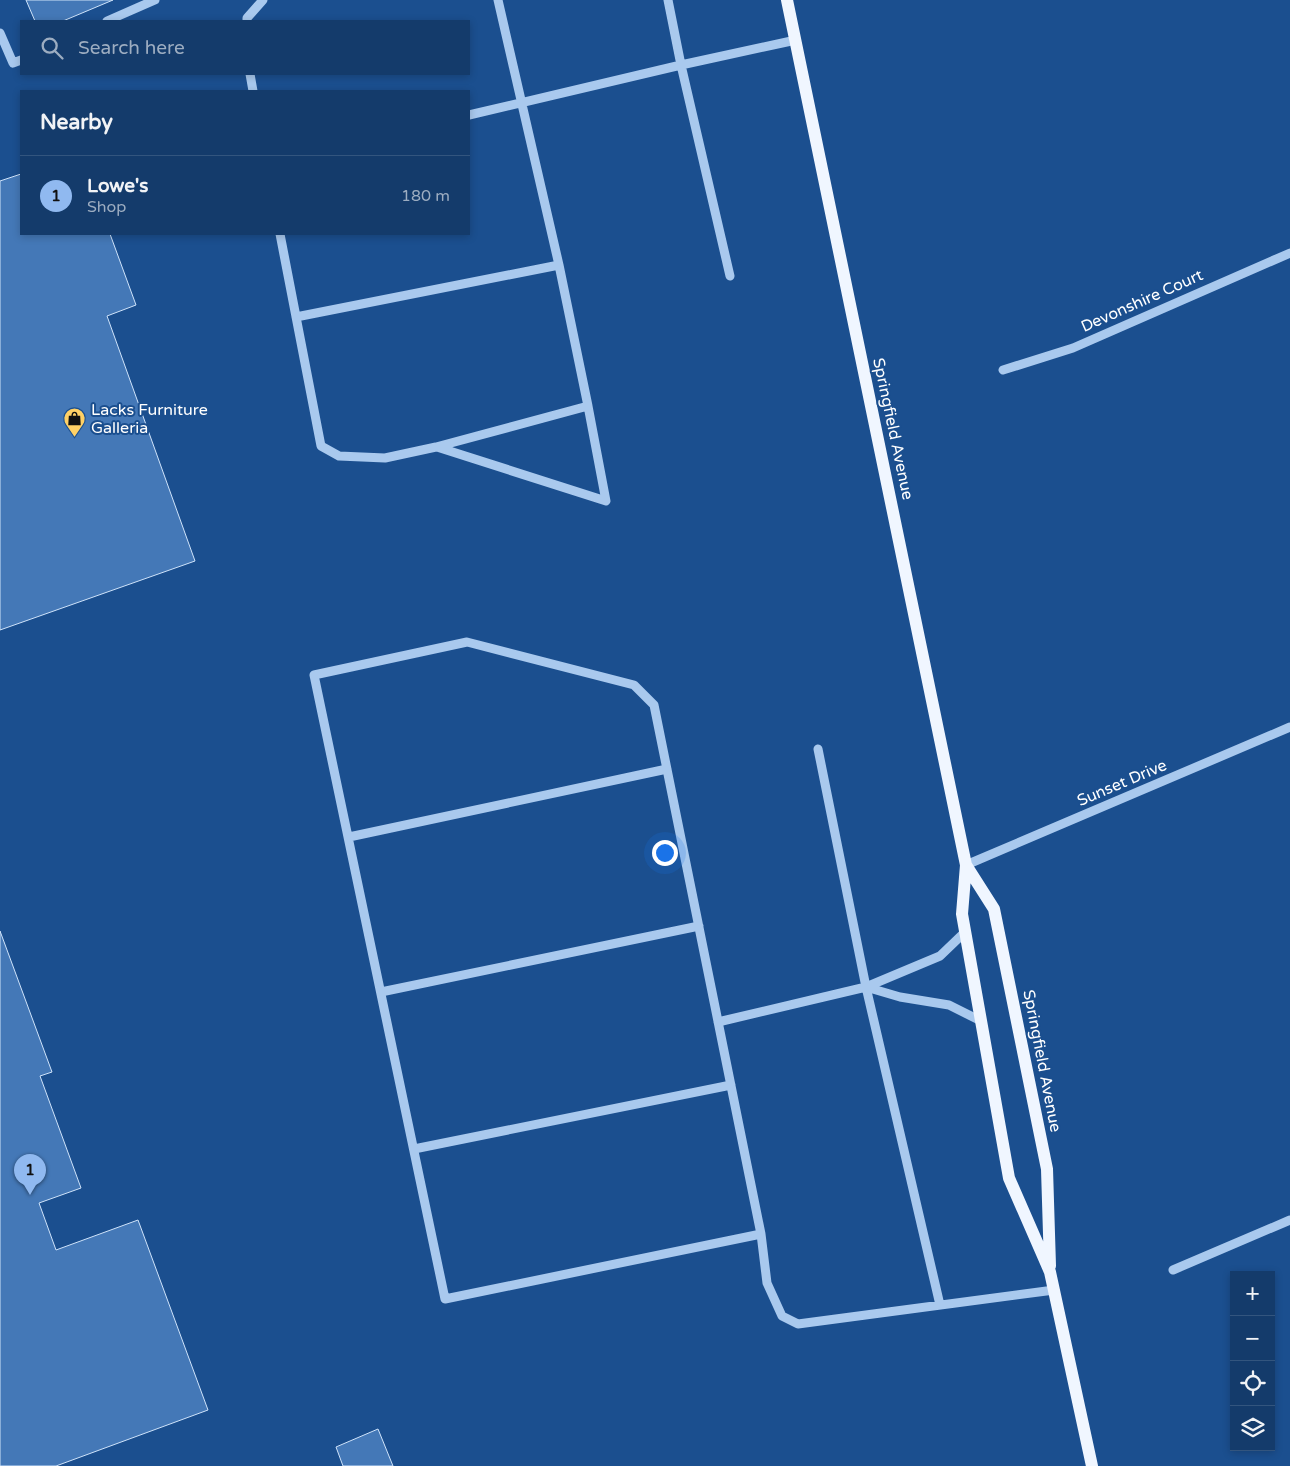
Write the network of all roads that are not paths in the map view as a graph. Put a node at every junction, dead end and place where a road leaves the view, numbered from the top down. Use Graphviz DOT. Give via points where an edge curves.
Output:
graph roads {
  1 [pos="155,0"];
  2 [pos="263,0"];
  3 [pos="498,0"];
  4 [pos="668,0"];
  5 [pos="787,0"];
  6 [pos="109,20"];
  7 [pos="247,20"];
  8 [pos="0,33"];
  9 [pos="796,40"];
  10 [pos="20,60"];
  11 [pos="681,65"];
  12 [pos="250,75"];
  13 [pos="253,90"];
  14 [pos="521,104"];
  15 [pos="470,114"];
  16 [pos="280,235"];
  17 [pos="1290,253"];
  18 [pos="560,265"];
  19 [pos="730,276"];
  20 [pos="296,317"];
  21 [pos="1003,370"];
  22 [pos="588,406"];
  23 [pos="436,447"];
  24 [pos="1290,727"];
  25 [pos="818,749"];
  26 [pos="667,769"];
  27 [pos="348,838"];
  28 [pos="966,865"];
  29 [pos="699,926"];
  30 [pos="965,932"];
  31 [pos="866,987"];
  32 [pos="381,992"];
  33 [pos="981,1021"];
  34 [pos="718,1022"];
  35 [pos="731,1085"];
  36 [pos="414,1149"];
  37 [pos="1290,1220"];
  38 [pos="761,1234"];
  39 [pos="1173,1270"];
  40 [pos="1050,1272"];
  41 [pos="1054,1290"];
  42 [pos="940,1305"];
  43 [pos="1092,1466"];
  1 -- 6 [label="street"];
  2 -- 7 [label="street"];
  3 -- 14 [label="street"];
  4 -- 11 [label="street"];
  5 -- 9 [label="main road, Springfield Avenue"];
  8 -- 10 [label="street" via="13,63"];
  9 -- 11 [label="street"];
  9 -- 28 [label="main road, Springfield Avenue"];
  11 -- 14 [label="street"];
  11 -- 19 [label="street"];
  12 -- 13 [label="street"];
  14 -- 15 [label="street"];
  14 -- 18 [label="street"];
  16 -- 20 [label="street"];
  17 -- 21 [label="street, Devonshire Court" via="1073,348"];
  18 -- 20 [label="street"];
  18 -- 22 [label="street"];
  20 -- 23 [label="street" via="321,446 339,456 385,458"];
  22 -- 23 [label="street"];
  22 -- 23 [label="street" via="606,501"];
  24 -- 28 [label="street, Sunset Drive"];
  25 -- 31 [label="street"];
  26 -- 27 [label="street"];
  26 -- 27 [label="street" via="654,705 634,685 467,642 314,674"];
  26 -- 29 [label="street"];
  27 -- 32 [label="street"];
  28 -- 30 [label="main road, Springfield Avenue" via="962,914"];
  28 -- 40 [label="main road, Springfield Avenue" via="994,909 1047,1169"];
  29 -- 32 [label="street"];
  29 -- 34 [label="street"];
  30 -- 31 [label="street" via="940,956"];
  30 -- 33 [label="main road, Springfield Avenue"];
  31 -- 33 [label="street" via="900,997 949,1005"];
  31 -- 34 [label="street"];
  31 -- 42 [label="street"];
  32 -- 36 [label="street"];
  33 -- 40 [label="main road, Springfield Avenue" via="1008,1178"];
  34 -- 35 [label="street"];
  35 -- 36 [label="street"];
  35 -- 38 [label="street"];
  36 -- 38 [label="street" via="445,1298"];
  37 -- 39 [label="street"];
  38 -- 42 [label="street" via="767,1283 782,1316 798,1324"];
  40 -- 41 [label="main road, Springfield Avenue"];
  41 -- 42 [label="street"];
  41 -- 43 [label="main road, Springfield Avenue"];
}
